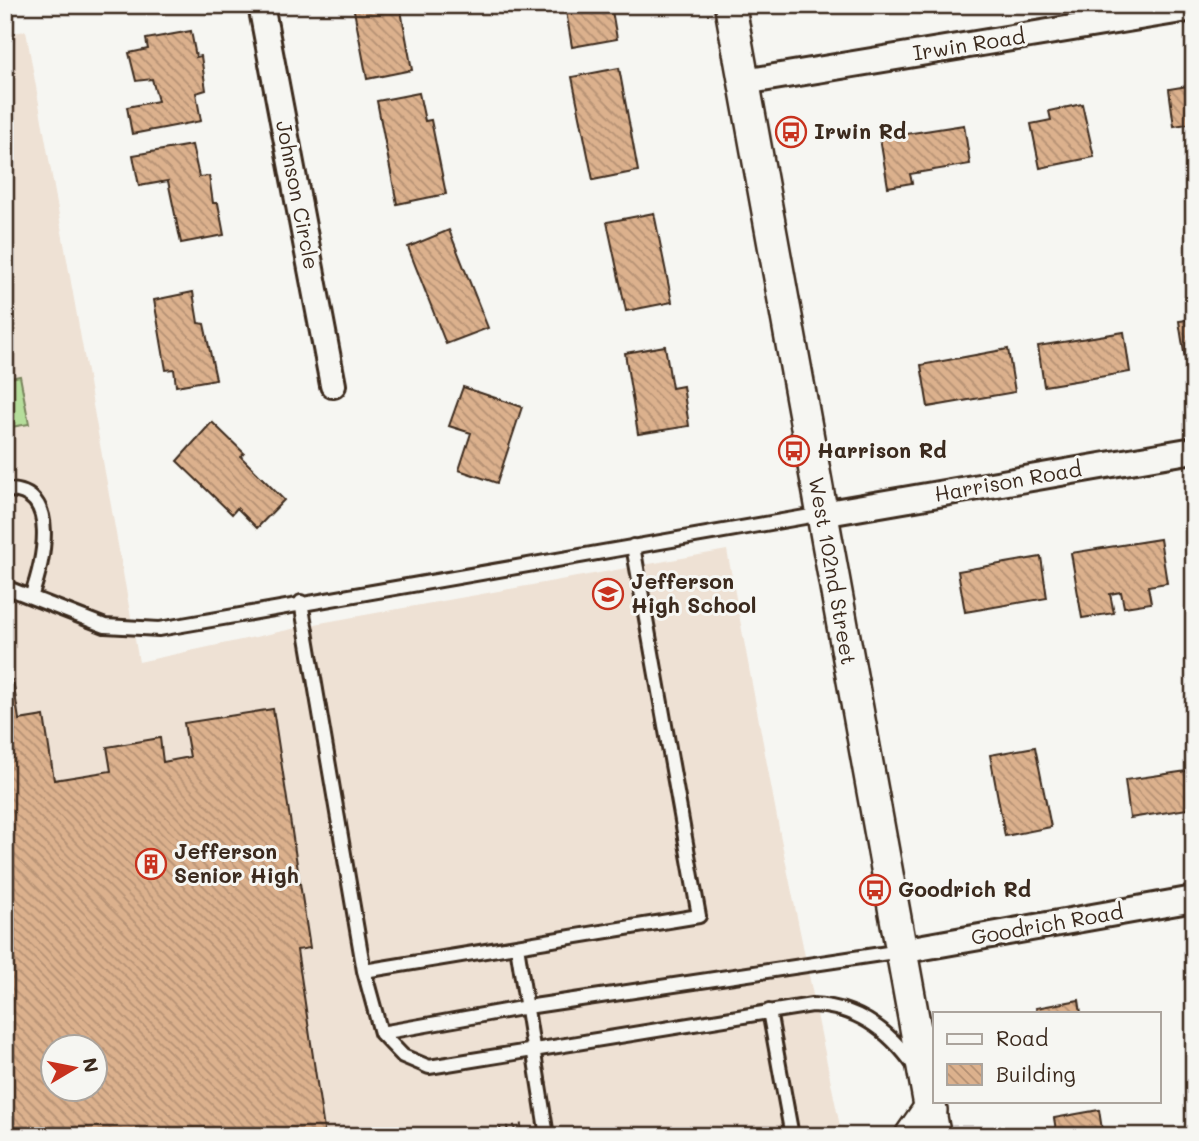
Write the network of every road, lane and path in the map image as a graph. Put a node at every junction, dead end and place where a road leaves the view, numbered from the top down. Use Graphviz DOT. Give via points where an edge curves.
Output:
graph roads {
  1 [pos="261,5"];
  2 [pos="730,5"];
  3 [pos="1194,8"];
  4 [pos="744,82"];
  5 [pos="333,385"];
  6 [pos="1194,450"];
  7 [pos="5,490"];
  8 [pos="822,514"];
  9 [pos="633,547"];
  10 [pos="5,587"];
  11 [pos="31,597"];
  12 [pos="300,602"];
  13 [pos="1194,899"];
  14 [pos="517,946"];
  15 [pos="901,951"];
  16 [pos="364,971"];
  17 [pos="527,1007"];
  18 [pos="769,1011"];
  19 [pos="381,1032"];
  20 [pos="532,1050"];
  21 [pos="925,1115"];
  22 [pos="464,1136"];
  23 [pos="527,1136"];
  24 [pos="547,1136"];
  25 [pos="792,1136"];
  1 -- 5 [label="street, Johnson Circle"];
  2 -- 4 [label="street, West 102nd Street"];
  3 -- 4 [label="street, Irwin Road"];
  4 -- 8 [label="street, West 102nd Street"];
  6 -- 8 [label="street, Harrison Road"];
  7 -- 11 [label="lane" via="27,494 42,517 45,551"];
  8 -- 9 [label="lane"];
  8 -- 15 [label="street, West 102nd Street"];
  9 -- 12 [label="lane"];
  9 -- 14 [label="lane" via="699,916"];
  10 -- 11 [label="lane"];
  11 -- 12 [label="lane" via="106,626 159,629"];
  12 -- 16 [label="lane"];
  13 -- 15 [label="street, Goodrich Road"];
  14 -- 16 [label="lane"];
  14 -- 17 [label="lane"];
  15 -- 17 [label="lane"];
  15 -- 21 [label="street, West 102nd Street"];
  16 -- 19 [label="lane"];
  17 -- 19 [label="lane"];
  17 -- 20 [label="lane"];
  18 -- 20 [label="lane"];
  18 -- 21 [label="lane" via="812,1005 852,1012 895,1043"];
  18 -- 25 [label="lane"];
  19 -- 20 [label="lane" via="403,1056 429,1067"];
  20 -- 24 [label="lane"];
  22 -- 23 [label="path" via="525,1124"];
}
